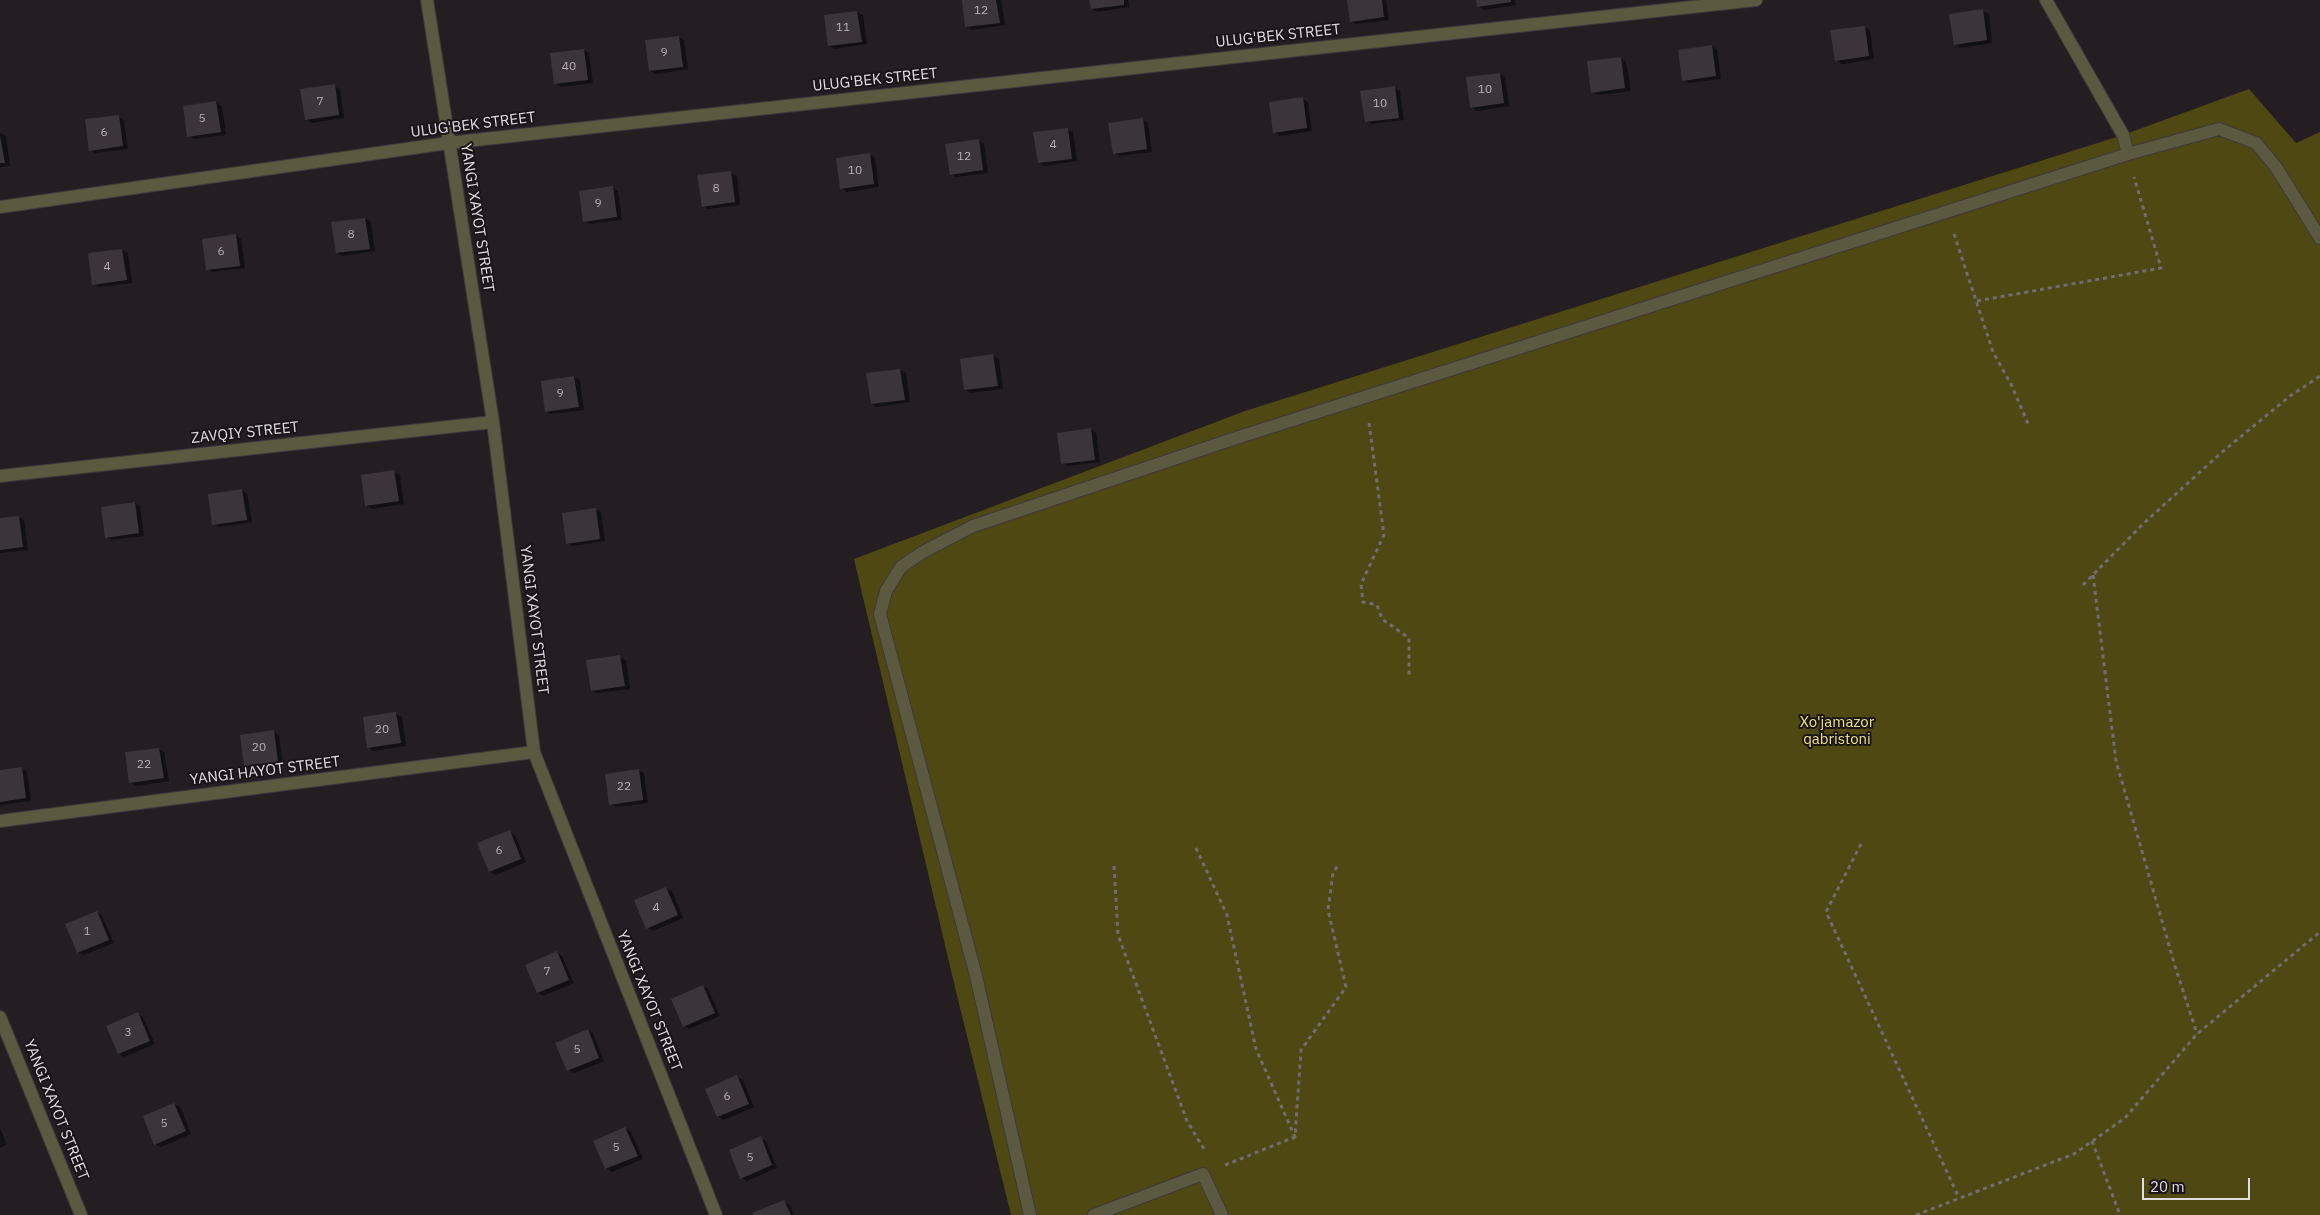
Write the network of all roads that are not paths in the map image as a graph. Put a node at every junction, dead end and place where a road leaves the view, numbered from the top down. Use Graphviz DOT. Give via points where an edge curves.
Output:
graph roads {
  1 [pos="427,0"];
  2 [pos="1756,0"];
  3 [pos="2046,0"];
  4 [pos="448,143"];
  5 [pos="2128,154"];
  6 [pos="0,207"];
  7 [pos="2320,238"];
  8 [pos="493,422"];
  9 [pos="0,476"];
  10 [pos="534,752"];
  11 [pos="0,822"];
  12 [pos="0,1018"];
  13 [pos="81,1215"];
  14 [pos="716,1215"];
  15 [pos="1030,1215"];
  16 [pos="1094,1215"];
  17 [pos="1222,1215"];
  1 -- 4 [label="street, YANGI XAYOT STREET"];
  2 -- 4 [label="street, ULUG'BEK STREET"];
  3 -- 5 [label="street" via="2123,135"];
  4 -- 6 [label="street, ULUG'BEK STREET"];
  4 -- 8 [label="street, YANGI XAYOT STREET"];
  5 -- 7 [label="street" via="2219,129 2256,143 2276,167"];
  5 -- 15 [label="street" via="973,526 901,567 886,590 880,614 976,976"];
  8 -- 9 [label="street, ZAVQIY STREET"];
  8 -- 10 [label="street, YANGI XAYOT STREET"];
  10 -- 11 [label="street, YANGI HAYOT STREET"];
  10 -- 14 [label="street, YANGI XAYOT STREET"];
  12 -- 13 [label="street, YANGI XAYOT STREET"];
  16 -- 17 [label="street" via="1203,1174"];
}
